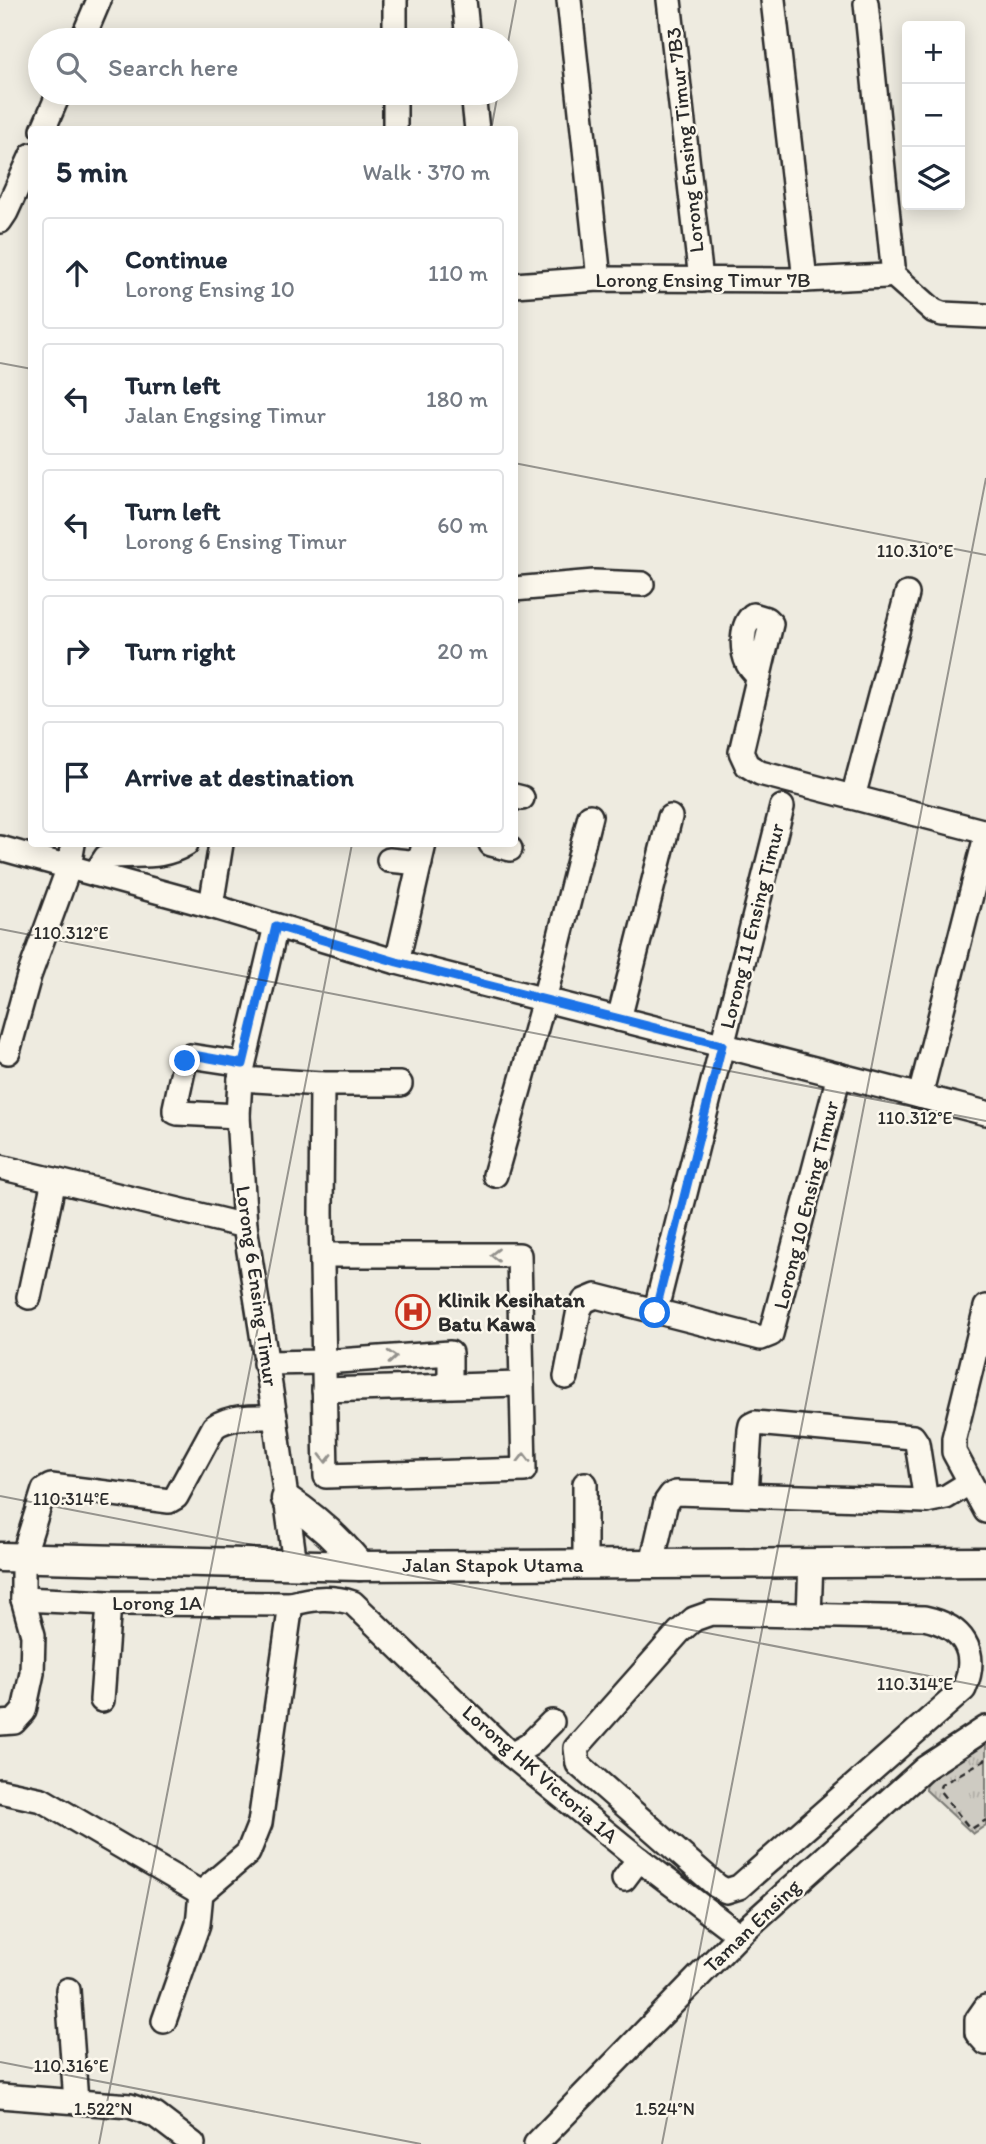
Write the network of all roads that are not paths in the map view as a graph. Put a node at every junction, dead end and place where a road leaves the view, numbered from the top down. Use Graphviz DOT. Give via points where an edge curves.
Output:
graph roads {
  1 [pos="99,0"];
  2 [pos="395,0"];
  3 [pos="464,0"];
  4 [pos="569,0"];
  5 [pos="669,0"];
  6 [pos="773,0"];
  7 [pos="866,3"];
  8 [pos="87,28"];
  9 [pos="395,28"];
  10 [pos="467,28"];
  11 [pos="54,105"];
  12 [pos="395,105"];
  13 [pos="474,105"];
  14 [pos="45,126"];
  15 [pos="395,126"];
  16 [pos="477,126"];
  17 [pos="28,164"];
  18 [pos="0,221"];
  19 [pos="891,273"];
  20 [pos="599,279"];
  21 [pos="701,280"];
  22 [pos="805,280"];
  23 [pos="518,285"];
  24 [pos="986,316"];
  25 [pos="642,584"];
  26 [pos="518,589"];
  27 [pos="907,594"];
  28 [pos="759,677"];
  29 [pos="853,797"];
  30 [pos="782,807"];
  31 [pos="590,816"];
  32 [pos="670,817"];
  33 [pos="986,834"];
  34 [pos="72,847"];
  35 [pos="180,847"];
  36 [pos="221,847"];
  37 [pos="0,848"];
  38 [pos="422,853"];
  39 [pos="389,860"];
  40 [pos="69,867"];
  41 [pos="94,874"];
  42 [pos="212,906"];
  43 [pos="276,926"];
  44 [pos="397,962"];
  45 [pos="544,1000"];
  46 [pos="619,1019"];
  47 [pos="722,1045"];
  48 [pos="8,1052"];
  49 [pos="242,1072"];
  50 [pos="839,1075"];
  51 [pos="322,1084"];
  52 [pos="400,1084"];
  53 [pos="920,1096"];
  54 [pos="986,1113"];
  55 [pos="238,1116"];
  56 [pos="0,1167"];
  57 [pos="495,1175"];
  58 [pos="54,1180"];
  59 [pos="245,1226"];
  60 [pos="322,1255"];
  61 [pos="29,1297"];
  62 [pos="986,1307"];
  63 [pos="655,1313"];
  64 [pos="324,1362"];
  65 [pos="265,1363"];
  66 [pos="566,1377"];
  67 [pos="450,1384"];
  68 [pos="521,1384"];
  69 [pos="324,1390"];
  70 [pos="275,1417"];
  71 [pos="969,1483"];
  72 [pos="586,1484"];
  73 [pos="746,1495"];
  74 [pos="286,1499"];
  75 [pos="926,1501"];
  76 [pos="986,1511"];
  77 [pos="11,1557"];
  78 [pos="811,1562"];
  79 [pos="986,1562"];
  80 [pos="652,1563"];
  81 [pos="295,1564"];
  82 [pos="585,1565"];
  83 [pos="360,1566"];
  84 [pos="23,1599"];
  85 [pos="300,1602"];
  86 [pos="109,1603"];
  87 [pos="809,1615"];
  88 [pos="102,1700"];
  89 [pos="552,1722"];
  90 [pos="0,1723"];
  91 [pos="986,1728"];
  92 [pos="511,1755"];
  93 [pos="0,1791"];
  94 [pos="846,1791"];
  95 [pos="870,1818"];
  96 [pos="639,1859"];
  97 [pos="624,1879"];
  98 [pos="201,1893"];
  99 [pos="739,1935"];
  100 [pos="68,1990"];
  101 [pos="986,2007"];
  102 [pos="164,2021"];
  103 [pos="986,2043"];
  104 [pos="0,2096"];
  105 [pos="76,2102"];
  106 [pos="193,2144"];
  107 [pos="536,2144"];
  1 -- 8 [label="street"];
  2 -- 9 [label="street"];
  3 -- 10 [label="street"];
  4 -- 20 [label="street"];
  5 -- 21 [label="street, Lorong Ensing Timur 7B3"];
  6 -- 22 [label="street"];
  7 -- 19 [label="street"];
  11 -- 14 [label="street"];
  12 -- 15 [label="street"];
  13 -- 16 [label="street"];
  17 -- 18 [label="street"];
  19 -- 22 [label="street, Lorong Ensing Timur 7B"];
  19 -- 24 [label="street" via="934,311"];
  20 -- 21 [label="street, Lorong Ensing Timur 7B"];
  20 -- 23 [label="street, Lorong Ensing Timur 7B"];
  21 -- 22 [label="street, Lorong Ensing Timur 7B"];
  25 -- 26 [label="street" via="594,582"];
  27 -- 29 [label="street"];
  28 -- 29 [label="street" via="741,752 747,765 760,773"];
  29 -- 33 [label="street"];
  30 -- 47 [label="street, Lorong 11 Ensing Timur"];
  31 -- 45 [label="street"];
  32 -- 46 [label="street"];
  33 -- 53 [label="street"];
  34 -- 40 [label="street"];
  35 -- 41 [label="street" via="166,854 106,857"];
  36 -- 42 [label="street"];
  37 -- 40 [label="street"];
  38 -- 39 [label="street"];
  38 -- 44 [label="street"];
  40 -- 41 [label="street"];
  40 -- 48 [label="street" via="29,976"];
  41 -- 42 [label="street"];
  42 -- 43 [label="street"];
  43 -- 44 [label="street"];
  43 -- 49 [label="street, Lorong 6 Ensing Timur"];
  44 -- 45 [label="street"];
  45 -- 46 [label="street"];
  45 -- 57 [label="street"];
  46 -- 47 [label="street"];
  47 -- 50 [label="street"];
  47 -- 63 [label="street, Lorong 11 Ensing Timur"];
  49 -- 51 [label="street"];
  49 -- 55 [label="street, Lorong 6 Ensing Timur"];
  49 -- 55 [label="street" via="190,1056 175,1108 178,1113"];
  50 -- 53 [label="street"];
  50 -- 63 [label="street, Lorong 10 Ensing Timur" via="771,1334 761,1338"];
  51 -- 52 [label="street"];
  51 -- 60 [label="street"];
  53 -- 54 [label="street"];
  55 -- 59 [label="street, Lorong 6 Ensing Timur"];
  56 -- 58 [label="street"];
  58 -- 59 [label="street"];
  58 -- 61 [label="street"];
  59 -- 65 [label="street, Lorong 6 Ensing Timur"];
  60 -- 64 [label="street"];
  68 -- 60 [label="street, one-way" via="519,1255"];
  62 -- 71 [label="street" via="954,1438 954,1452"];
  63 -- 66 [label="street" via="596,1296 584,1301"];
  64 -- 65 [label="street"];
  64 -- 67 [label="street, one-way" via="450,1353"];
  64 -- 69 [label="street"];
  65 -- 70 [label="street, Lorong 6 Ensing Timur"];
  67 -- 68 [label="street"];
  67 -- 69 [label="street"];
  69 -- 68 [label="street, one-way" via="327,1476 524,1470"];
  70 -- 74 [label="street, Lorong 6 Ensing Timur"];
  70 -- 77 [label="street" via="246,1417 214,1427 169,1502 51,1486 44,1490"];
  71 -- 75 [label="street" via="946,1497"];
  71 -- 76 [label="street"];
  72 -- 82 [label="street"];
  73 -- 75 [label="street"];
  73 -- 75 [label="street" via="750,1430 755,1423 914,1437"];
  73 -- 80 [label="street" via="671,1494"];
  74 -- 81 [label="street, Lorong 6 Ensing Timur"];
  74 -- 83 [label="main road" via="320,1525"];
  77 -- 81 [label="main road, Jalan Stapok Utama"];
  77 -- 84 [label="street"];
  78 -- 79 [label="main road, Jalan Stapok Utama"];
  78 -- 80 [label="main road, Jalan Stapok Utama"];
  78 -- 87 [label="street"];
  80 -- 82 [label="main road, Jalan Stapok Utama"];
  81 -- 83 [label="main road, Jalan Stapok Utama"];
  82 -- 83 [label="main road, Jalan Stapok Utama"];
  84 -- 86 [label="street, Lorong 1A"];
  84 -- 90 [label="street" via="33,1635 32,1673 24,1711 14,1722"];
  85 -- 86 [label="street, Lorong 1A"];
  85 -- 92 [label="street, Lorong HK Victoria 1A" via="326,1598 353,1603"];
  85 -- 98 [label="street" via="260,1823 248,1853"];
  86 -- 88 [label="street"];
  87 -- 94 [label="street" via="941,1622 954,1629 970,1654 971,1672 964,1689"];
  87 -- 94 [label="street" via="711,1613 694,1619 576,1748 578,1764 726,1891 739,1887"];
  89 -- 92 [label="street"];
  91 -- 95 [label="street, Taman Ensing" via="925,1768"];
  92 -- 96 [label="street, Lorong HK Victoria 1A"];
  93 -- 98 [label="street" via="42,1800"];
  94 -- 95 [label="street"];
  95 -- 99 [label="street, Taman Ensing"];
  96 -- 97 [label="street"];
  96 -- 99 [label="street, Lorong HK Victoria 1A"];
  98 -- 102 [label="street" via="198,1924"];
  99 -- 107 [label="street, Taman Ensing"];
  100 -- 105 [label="street"];
  101 -- 103 [label="street" via="976,2020 977,2033"];
  104 -- 105 [label="street"];
  105 -- 106 [label="street" via="130,2106 155,2115"];
}
